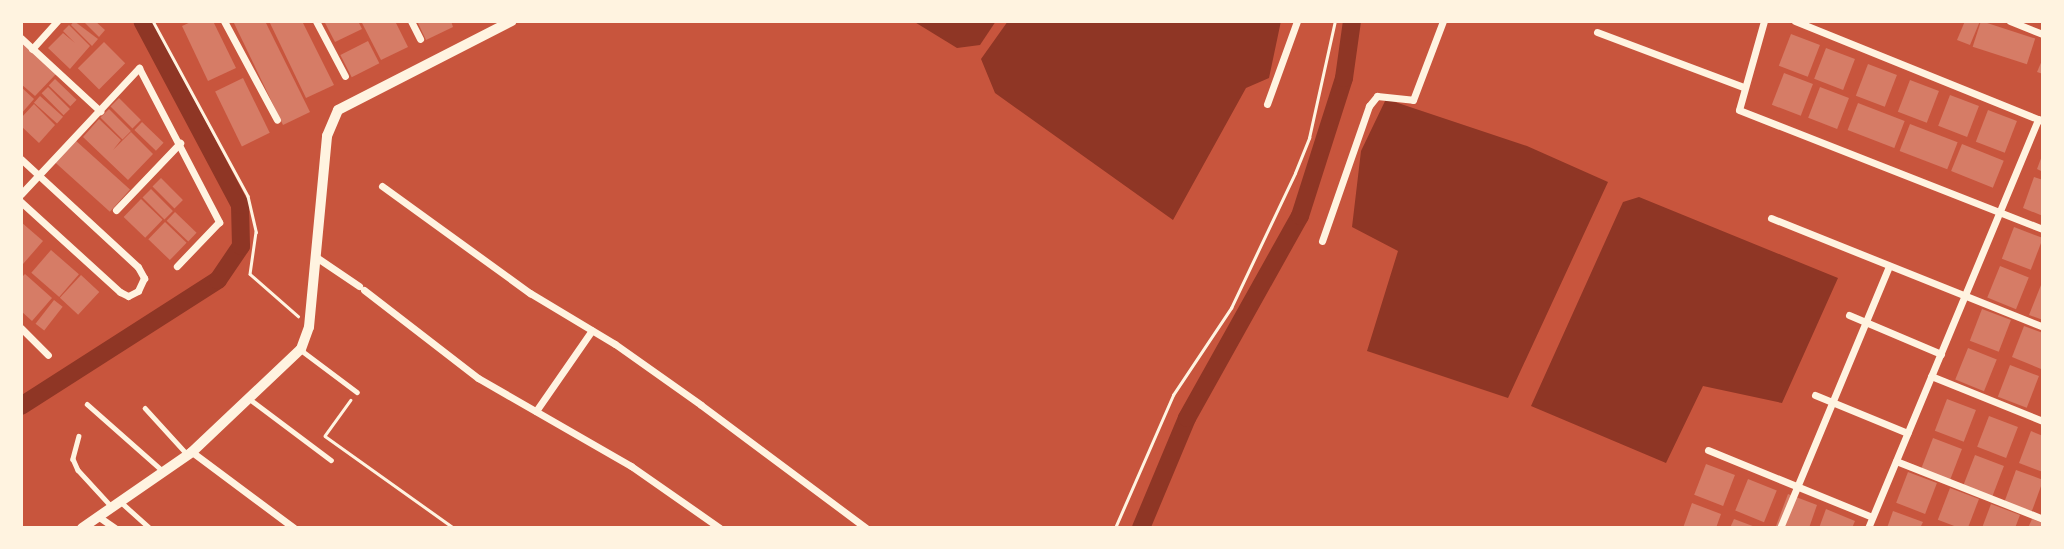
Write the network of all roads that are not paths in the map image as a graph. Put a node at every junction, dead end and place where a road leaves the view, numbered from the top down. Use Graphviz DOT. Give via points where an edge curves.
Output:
graph roads {
  1 [pos="57,21"];
  2 [pos="224,21"];
  3 [pos="316,21"];
  4 [pos="411,21"];
  5 [pos="512,21"];
  6 [pos="1297,21"];
  7 [pos="1443,21"];
  8 [pos="1763,21"];
  9 [pos="1795,21"];
  10 [pos="2010,21"];
  11 [pos="2028,24"];
  12 [pos="1597,32"];
  13 [pos="2043,34"];
  14 [pos="21,38"];
  15 [pos="420,39"];
  16 [pos="32,49"];
  17 [pos="345,76"];
  18 [pos="1743,87"];
  19 [pos="1267,104"];
  20 [pos="100,111"];
  21 [pos="277,120"];
  22 [pos="2040,120"];
  23 [pos="180,143"];
  24 [pos="21,159"];
  25 [pos="38,176"];
  26 [pos="382,186"];
  27 [pos="21,194"];
  28 [pos="21,202"];
  29 [pos="116,210"];
  30 [pos="2000,212"];
  31 [pos="1772,218"];
  32 [pos="2043,229"];
  33 [pos="1322,241"];
  34 [pos="316,257"];
  35 [pos="177,266"];
  36 [pos="1889,266"];
  37 [pos="1965,296"];
  38 [pos="1849,315"];
  39 [pos="1866,323"];
  40 [pos="2043,327"];
  41 [pos="21,328"];
  42 [pos="592,330"];
  43 [pos="301,349"];
  44 [pos="1941,354"];
  45 [pos="48,355"];
  46 [pos="1931,376"];
  47 [pos="357,392"];
  48 [pos="1815,396"];
  49 [pos="250,399"];
  50 [pos="1833,403"];
  51 [pos="87,404"];
  52 [pos="145,408"];
  53 [pos="536,411"];
  54 [pos="2043,421"];
  55 [pos="1907,433"];
  56 [pos="79,436"];
  57 [pos="1708,450"];
  58 [pos="190,454"];
  59 [pos="331,460"];
  60 [pos="1896,461"];
  61 [pos="164,471"];
  62 [pos="1798,486"];
  63 [pos="117,505"];
  64 [pos="99,517"];
  65 [pos="1872,517"];
  66 [pos="2043,519"];
  67 [pos="82,528"];
  68 [pos="115,528"];
  69 [pos="150,528"];
  70 [pos="294,528"];
  71 [pos="720,528"];
  72 [pos="866,528"];
  73 [pos="1780,528"];
  74 [pos="1868,528"];
  1 -- 16 [label="street"];
  2 -- 21 [label="street"];
  3 -- 17 [label="street"];
  4 -- 15 [label="street"];
  5 -- 34 [label="street" via="338,110 327,136"];
  6 -- 19 [label="street"];
  7 -- 33 [label="street" via="1413,100 1377,96 1368,106"];
  8 -- 18 [label="street"];
  9 -- 22 [label="street"];
  10 -- 11 [label="street"];
  11 -- 13 [label="street"];
  12 -- 18 [label="street"];
  14 -- 16 [label="street"];
  16 -- 20 [label="street"];
  18 -- 30 [label="street" via="1739,110"];
  20 -- 23 [label="street" via="139,68"];
  20 -- 25 [label="street"];
  22 -- 30 [label="street"];
  23 -- 29 [label="street"];
  23 -- 35 [label="street" via="219,222"];
  24 -- 25 [label="street"];
  25 -- 27 [label="street"];
  25 -- 28 [label="street" via="138,267 144,278 138,291 128,296 120,292"];
  26 -- 42 [label="street" via="530,293"];
  30 -- 32 [label="street"];
  30 -- 37 [label="street"];
  31 -- 36 [label="street"];
  34 -- 43 [label="street" via="310,327"];
  34 -- 53 [label="street" via="478,378"];
  36 -- 37 [label="street"];
  36 -- 39 [label="street"];
  37 -- 40 [label="street"];
  37 -- 44 [label="street"];
  38 -- 39 [label="street"];
  39 -- 44 [label="street"];
  39 -- 50 [label="street"];
  41 -- 45 [label="street"];
  42 -- 53 [label="street"];
  42 -- 72 [label="street"];
  43 -- 47 [label="lane"];
  43 -- 49 [label="street"];
  44 -- 46 [label="street"];
  46 -- 54 [label="street"];
  46 -- 55 [label="street"];
  48 -- 50 [label="street"];
  49 -- 58 [label="street"];
  49 -- 59 [label="lane"];
  50 -- 55 [label="street"];
  50 -- 62 [label="street"];
  51 -- 61 [label="lane"];
  52 -- 58 [label="lane"];
  53 -- 71 [label="street" via="631,466"];
  55 -- 60 [label="street"];
  56 -- 63 [label="lane" via="73,459 78,470"];
  57 -- 62 [label="street"];
  58 -- 61 [label="street"];
  58 -- 70 [label="street"];
  60 -- 65 [label="street"];
  60 -- 66 [label="street"];
  61 -- 63 [label="street"];
  62 -- 65 [label="street"];
  62 -- 73 [label="street"];
  63 -- 64 [label="street"];
  63 -- 69 [label="lane"];
  64 -- 67 [label="street"];
  64 -- 68 [label="street"];
  65 -- 74 [label="street"];
}
